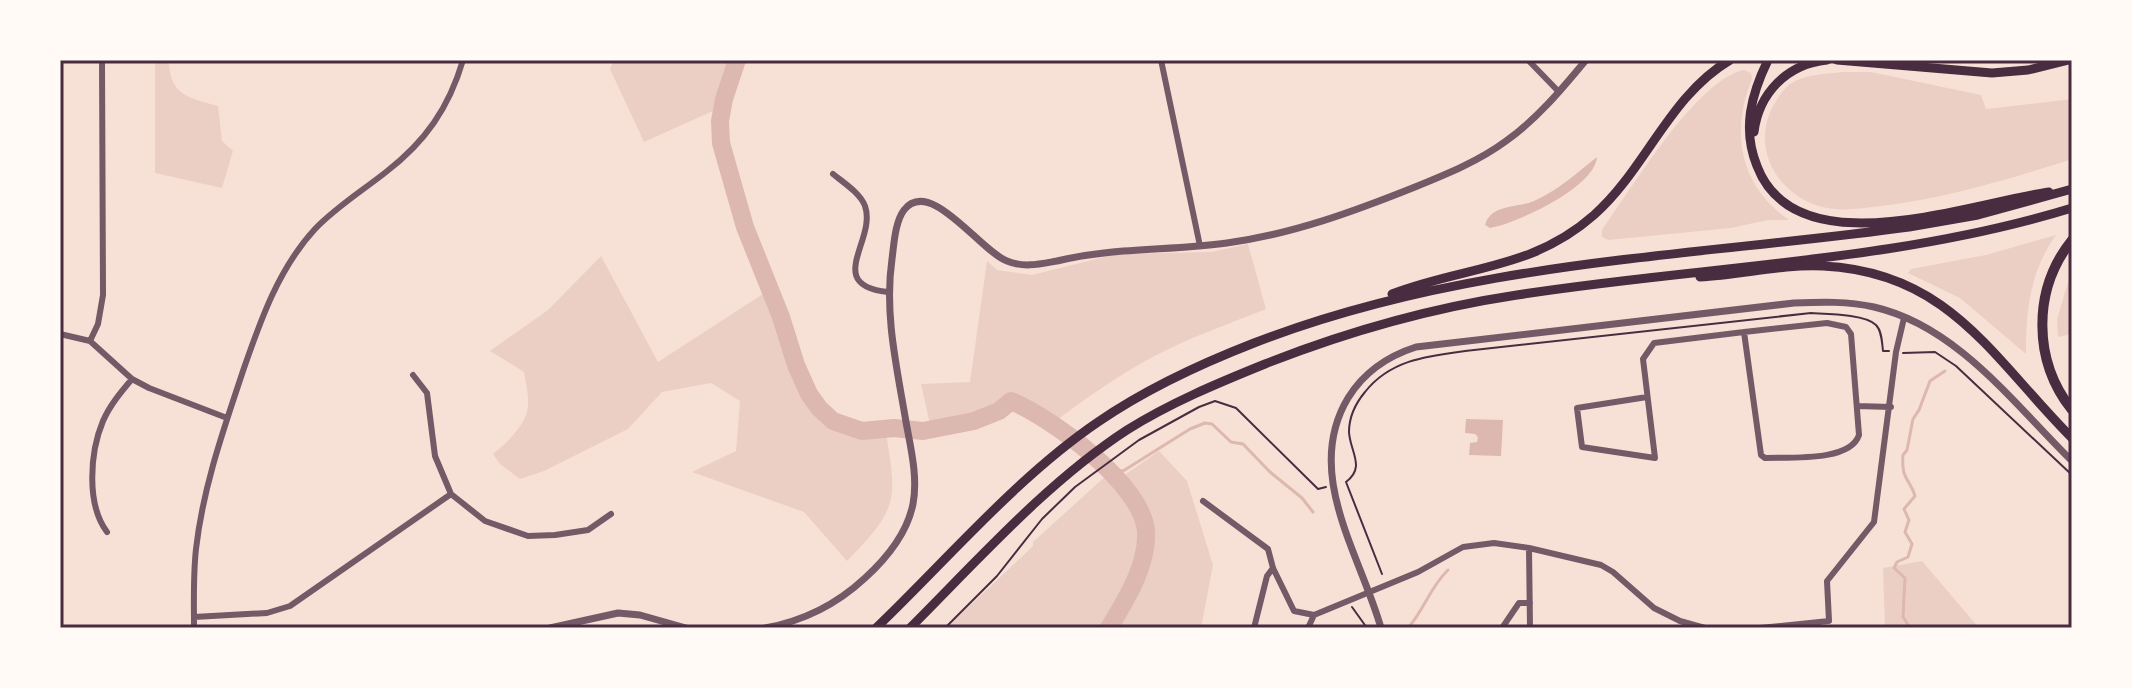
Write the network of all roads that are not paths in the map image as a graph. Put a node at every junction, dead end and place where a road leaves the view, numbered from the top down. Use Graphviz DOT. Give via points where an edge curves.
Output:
graph roads {
  1 [pos="102,60"];
  2 [pos="463,60"];
  3 [pos="1161,60"];
  4 [pos="1528,60"];
  5 [pos="1586,60"];
  6 [pos="1730,60"];
  7 [pos="1768,60"];
  8 [pos="1827,60"];
  9 [pos="1837,60"];
  10 [pos="1871,60"];
  11 [pos="2069,60"];
  12 [pos="1890,63"];
  13 [pos="1559,92"];
  14 [pos="1756,163"];
  15 [pos="833,174"];
  16 [pos="2072,189"];
  17 [pos="2072,208"];
  18 [pos="2072,240"];
  19 [pos="1200,246"];
  20 [pos="1649,278"];
  21 [pos="888,292"];
  22 [pos="1367,304"];
  23 [pos="1904,318"];
  24 [pos="1744,332"];
  25 [pos="60,334"];
  26 [pos="90,341"];
  27 [pos="413,375"];
  28 [pos="132,379"];
  29 [pos="1647,397"];
  30 [pos="1857,406"];
  31 [pos="1891,407"];
  32 [pos="2072,410"];
  33 [pos="227,418"];
  34 [pos="2072,438"];
  35 [pos="2072,461"];
  36 [pos="451,494"];
  37 [pos="1203,501"];
  38 [pos="611,514"];
  39 [pos="107,532"];
  40 [pos="1529,548"];
  41 [pos="1273,568"];
  42 [pos="1369,591"];
  43 [pos="1530,603"];
  44 [pos="1314,615"];
  45 [pos="194,617"];
  46 [pos="194,628"];
  47 [pos="550,628"];
  48 [pos="686,628"];
  49 [pos="765,628"];
  50 [pos="876,628"];
  51 [pos="910,628"];
  52 [pos="1254,628"];
  53 [pos="1308,628"];
  54 [pos="1381,628"];
  55 [pos="1502,628"];
  56 [pos="1530,628"];
  57 [pos="1705,628"];
  58 [pos="1760,628"];
  1 -- 26 [label="street" via="103,295"];
  2 -- 33 [label="street" via="451,97 431,130 387,172 327,216 296,252 265,312"];
  3 -- 19 [label="street"];
  4 -- 13 [label="street"];
  5 -- 13 [label="street"];
  6 -- 22 [label="main road" via="1696,86 1607,202 1569,234 1525,257 1427,281"];
  7 -- 14 [label="main road" via="1750,118 1749,148"];
  8 -- 14 [label="main road" via="1795,69 1767,95 1754,129"];
  9 -- 12 [label="main road"];
  10 -- 12 [label="street"];
  11 -- 12 [label="main road" via="1992,73"];
  13 -- 19 [label="street" via="1493,150 1427,182 1294,230"];
  14 -- 16 [label="main road" via="1777,199 1800,213 1830,221 1937,215"];
  15 -- 21 [label="street" via="866,209 858,278 869,290"];
  16 -- 22 [label="main road" via="1944,222 1526,272"];
  17 -- 20 [label="main road" via="1943,240"];
  18 -- 32 [label="highway" via="2051,275 2042,322 2046,359"];
  19 -- 21 [label="street" via="1112,250 1020,265 991,253 939,206 919,201 901,217"];
  20 -- 34 [label="main road" via="1812,266 1893,281 1940,303 1971,327"];
  20 -- 51 [label="main road" via="1505,297 1382,325 1190,396 1084,461"];
  21 -- 49 [label="street" via="915,483 910,516 884,558 836,602 799,620"];
  22 -- 50 [label="main road" via="1235,350 1118,408 1030,476"];
  23 -- 31 [label="street"];
  23 -- 35 [label="street" via="1963,352"];
  23 -- 42 [label="street" via="1876,307 1794,303 1416,347 1380,363 1344,405 1330,449 1332,485"];
  24 -- 29 [label="street" via="1654,343 1643,359"];
  24 -- 30 [label="street" via="1827,323 1846,327"];
  24 -- 30 [label="street" via="1765,458 1843,453 1859,435"];
  25 -- 26 [label="street"];
  26 -- 28 [label="street"];
  27 -- 36 [label="street" via="427,393 435,456"];
  28 -- 33 [label="street"];
  28 -- 39 [label="street" via="108,412 96,448 94,503"];
  29 -- 29 [label="street" via="1655,458 1582,447 1577,408"];
  30 -- 31 [label="street"];
  31 -- 58 [label="street" via="1874,522 1827,581 1829,621"];
  33 -- 45 [label="street" via="200,520"];
  36 -- 38 [label="street" via="485,521 528,536 588,530"];
  36 -- 45 [label="street" via="290,606 267,613"];
  37 -- 41 [label="street" via="1268,549"];
  40 -- 42 [label="street" via="1494,543 1463,547"];
  40 -- 43 [label="street"];
  40 -- 57 [label="street" via="1601,565 1654,608"];
  41 -- 44 [label="street" via="1294,611"];
  41 -- 52 [label="street"];
  42 -- 44 [label="street"];
  42 -- 54 [label="street"];
  43 -- 55 [label="street" via="1519,603"];
  43 -- 56 [label="street"];
  44 -- 53 [label="street"];
  45 -- 46 [label="street"];
  47 -- 48 [label="street" via="618,613"];
}
